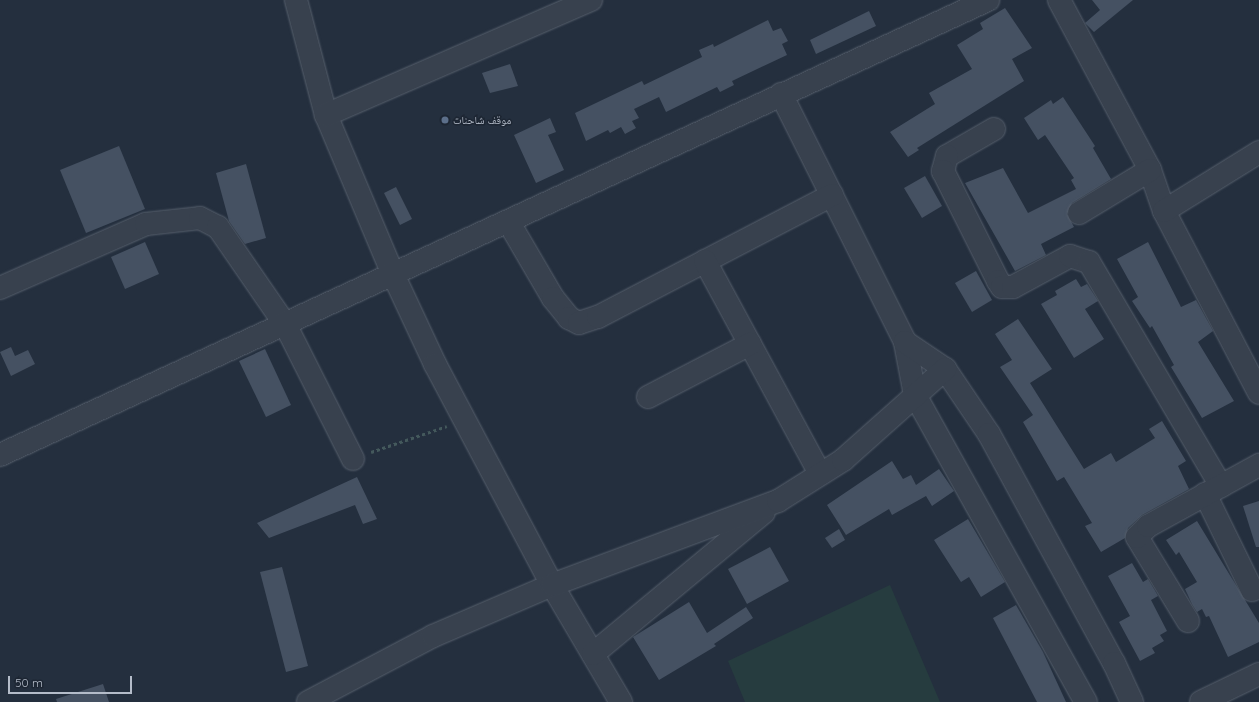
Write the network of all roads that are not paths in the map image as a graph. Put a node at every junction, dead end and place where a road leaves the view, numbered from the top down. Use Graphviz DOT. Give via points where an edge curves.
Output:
graph roads {
  1 [pos="296,0"];
  2 [pos="591,0"];
  3 [pos="988,0"];
  4 [pos="1058,0"];
  5 [pos="781,94"];
  6 [pos="326,116"];
  7 [pos="994,129"];
  8 [pos="1259,152"];
  9 [pos="1150,170"];
  10 [pos="832,195"];
  11 [pos="1164,211"];
  12 [pos="1079,212"];
  13 [pos="508,221"];
  14 [pos="705,261"];
  15 [pos="393,274"];
  16 [pos="0,288"];
  17 [pos="285,324"];
  18 [pos="905,342"];
  19 [pos="750,344"];
  20 [pos="945,368"];
  21 [pos="1259,393"];
  22 [pos="915,395"];
  23 [pos="648,397"];
  24 [pos="0,455"];
  25 [pos="353,458"];
  26 [pos="1259,465"];
  27 [pos="820,474"];
  28 [pos="1213,490"];
  29 [pos="778,501"];
  30 [pos="552,584"];
  31 [pos="1252,590"];
  32 [pos="1188,621"];
  33 [pos="593,654"];
  34 [pos="1259,674"];
  35 [pos="308,702"];
  36 [pos="621,702"];
  37 [pos="1086,702"];
  38 [pos="1132,702"];
  39 [pos="1201,702"];
  1 -- 6 [label="street"];
  2 -- 6 [label="street"];
  3 -- 5 [label="street"];
  4 -- 9 [label="street"];
  5 -- 10 [label="street"];
  5 -- 13 [label="street"];
  6 -- 15 [label="street"];
  7 -- 28 [label="street" via="947,156 943,171 998,281 1002,287 1013,287 1070,256 1089,262"];
  8 -- 11 [label="street"];
  9 -- 11 [label="street"];
  9 -- 12 [label="street"];
  10 -- 14 [label="street"];
  10 -- 18 [label="street"];
  11 -- 21 [label="street"];
  13 -- 14 [label="street" via="553,298 569,318 579,323 598,317"];
  13 -- 15 [label="street"];
  14 -- 19 [label="street"];
  15 -- 17 [label="street"];
  15 -- 30 [label="street" via="464,420"];
  16 -- 17 [label="street" via="146,224 200,218 218,227"];
  17 -- 24 [label="street"];
  17 -- 25 [label="street"];
  18 -- 20 [label="street"];
  18 -- 22 [label="street"];
  19 -- 23 [label="street"];
  19 -- 27 [label="street"];
  20 -- 22 [label="street"];
  20 -- 38 [label="street" via="989,434 1114,663"];
  22 -- 27 [label="street" via="843,460"];
  22 -- 37 [label="street"];
  26 -- 28 [label="street"];
  27 -- 29 [label="street"];
  28 -- 31 [label="street"];
  28 -- 32 [label="street" via="1148,526 1137,537"];
  29 -- 30 [label="street"];
  29 -- 33 [label="street"];
  30 -- 33 [label="street"];
  30 -- 35 [label="street" via="432,636"];
  33 -- 36 [label="street"];
  34 -- 39 [label="street"];
}
